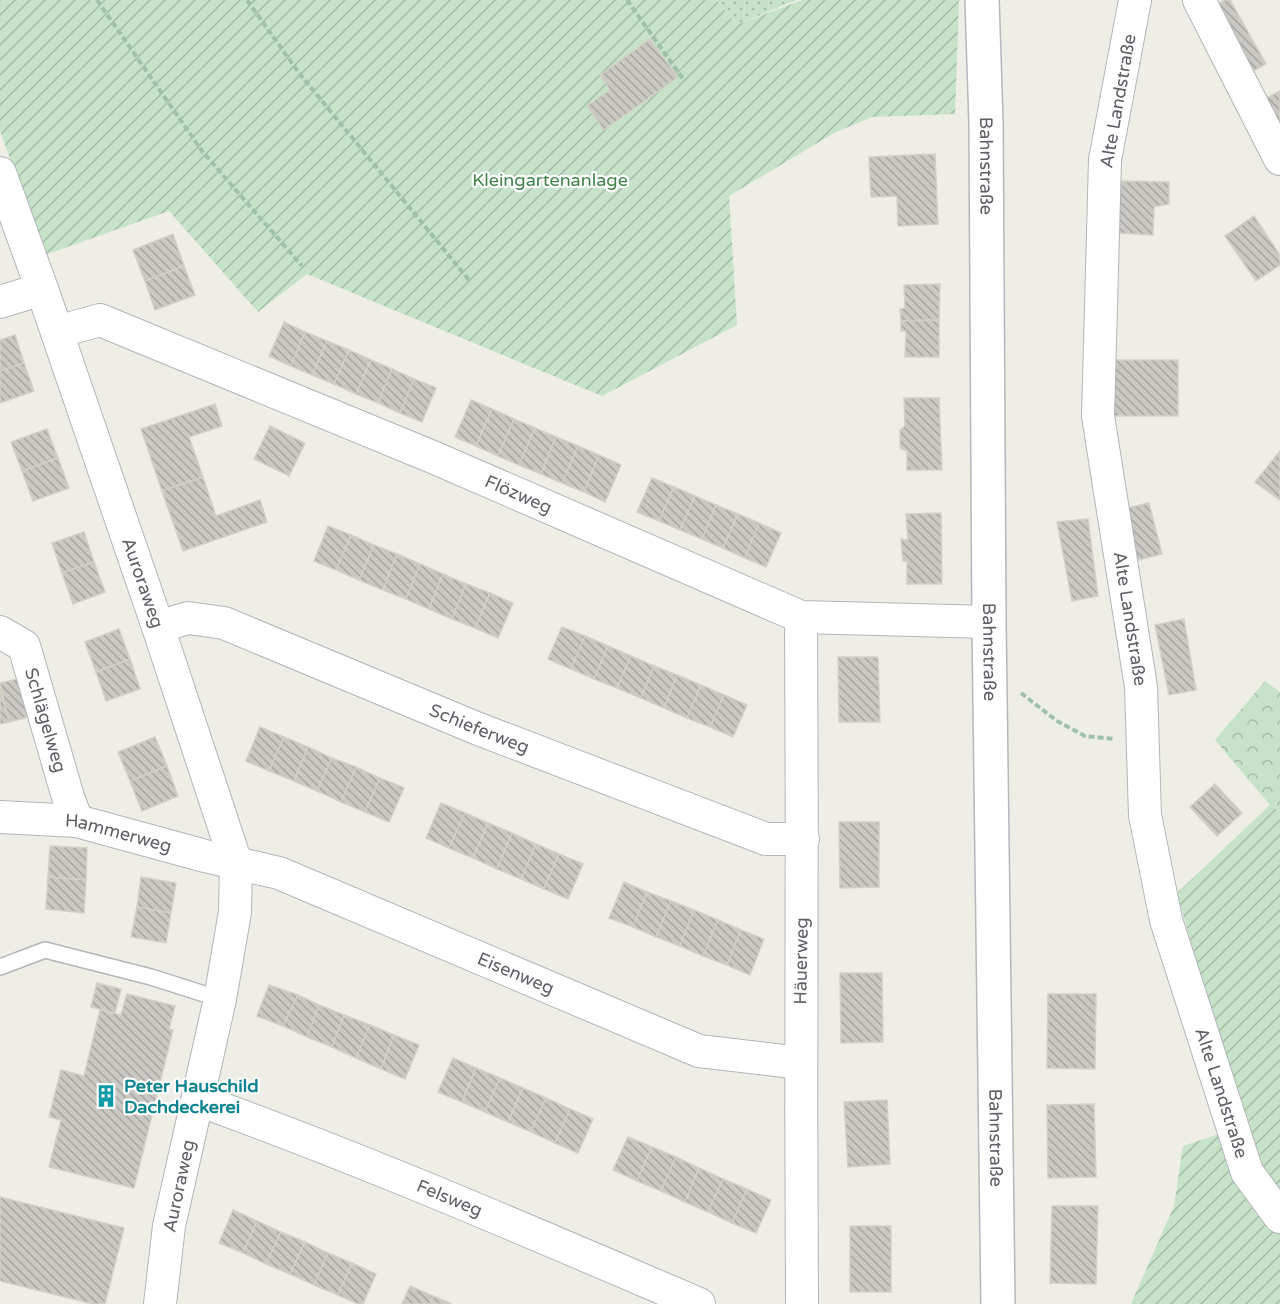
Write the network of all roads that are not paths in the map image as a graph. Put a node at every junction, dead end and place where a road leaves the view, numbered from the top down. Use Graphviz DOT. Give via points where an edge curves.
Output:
graph roads {
  1 [pos="982,0"];
  2 [pos="1135,0"];
  3 [pos="1199,0"];
  4 [pos="1280,159"];
  5 [pos="0,173"];
  6 [pos="42,288"];
  7 [pos="0,302"];
  8 [pos="57,332"];
  9 [pos="801,617"];
  10 [pos="989,622"];
  11 [pos="158,627"];
  12 [pos="0,632"];
  13 [pos="0,817"];
  14 [pos="78,821"];
  15 [pos="803,839"];
  16 [pos="236,864"];
  17 [pos="0,967"];
  18 [pos="220,999"];
  19 [pos="800,1063"];
  20 [pos="198,1100"];
  21 [pos="1280,1218"];
  22 [pos="160,1304"];
  23 [pos="699,1304"];
  24 [pos="802,1304"];
  25 [pos="998,1304"];
  1 -- 10 [label="main road, Bahnstraße"];
  2 -- 21 [label="street, Alte Landstraße" via="1105,160 1098,416 1141,687 1145,815 1166,920 1247,1172"];
  3 -- 4 [label="street"];
  5 -- 6 [label="street, Auroraweg"];
  6 -- 7 [label="street"];
  6 -- 8 [label="street, Auroraweg"];
  8 -- 9 [label="street, Flözweg" via="100,320 435,458"];
  8 -- 11 [label="street, Auroraweg"];
  9 -- 10 [label="street, Flözweg"];
  9 -- 15 [label="street, Häuerweg"];
  10 -- 25 [label="main road, Bahnstraße"];
  11 -- 15 [label="street, Schieferweg" via="188,618 224,623 476,728 766,839"];
  11 -- 16 [label="street, Auroraweg"];
  12 -- 14 [label="street, Schlägelweg" via="24,646"];
  13 -- 14 [label="street, Hammerweg"];
  14 -- 16 [label="street, Hammerweg"];
  15 -- 19 [label="street, Häuerweg"];
  16 -- 18 [label="street, Auroraweg" via="235,912"];
  16 -- 19 [label="street, Eisenweg" via="279,873 699,1051"];
  17 -- 18 [label="lane" via="45,950"];
  18 -- 20 [label="street, Auroraweg"];
  19 -- 24 [label="street, Häuerweg"];
  20 -- 22 [label="street, Auroraweg" via="169,1226"];
  20 -- 23 [label="street, Felsweg" via="442,1194"];
}
